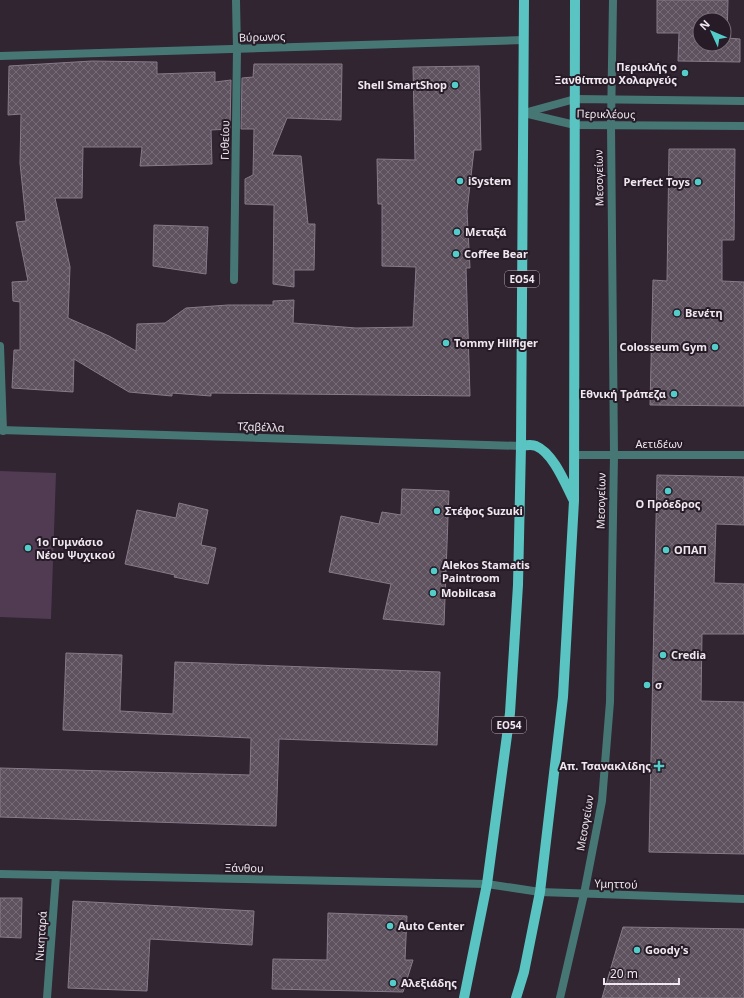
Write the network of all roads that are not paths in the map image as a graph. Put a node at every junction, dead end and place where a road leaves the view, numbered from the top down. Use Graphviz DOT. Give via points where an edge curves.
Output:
graph roads {
  1 [pos="236,0"];
  2 [pos="524,0"];
  3 [pos="575,0"];
  4 [pos="613,0"];
  5 [pos="524,40"];
  6 [pos="237,49"];
  7 [pos="0,56"];
  8 [pos="575,100"];
  9 [pos="611,100"];
  10 [pos="744,101"];
  11 [pos="524,113"];
  12 [pos="575,125"];
  13 [pos="611,125"];
  14 [pos="744,126"];
  15 [pos="234,280"];
  16 [pos="0,346"];
  17 [pos="2,431"];
  18 [pos="521,446"];
  19 [pos="574,455"];
  20 [pos="614,455"];
  21 [pos="744,455"];
  22 [pos="574,501"];
  23 [pos="0,874"];
  24 [pos="56,875"];
  25 [pos="487,884"];
  26 [pos="540,892"];
  27 [pos="584,894"];
  28 [pos="744,899"];
  29 [pos="47,998"];
  30 [pos="464,998"];
  31 [pos="516,998"];
  32 [pos="560,998"];
  1 -- 6 [label="street, Γυθείου"];
  2 -- 5 [label="main road, ΕΟ54"];
  3 -- 8 [label="main road"];
  4 -- 9 [label="street, Μεσογείων"];
  5 -- 6 [label="street, Βύρωνος"];
  5 -- 11 [label="main road, ΕΟ54"];
  6 -- 7 [label="street, Βύρωνος"];
  6 -- 15 [label="street, Γυθείου"];
  8 -- 9 [label="street, Περικλέους"];
  8 -- 11 [label="street, Περικλέους"];
  8 -- 12 [label="main road"];
  9 -- 10 [label="street, Περικλέους"];
  9 -- 13 [label="street, Μεσογείων"];
  11 -- 12 [label="street, Περικλέους"];
  11 -- 18 [label="main road, ΕΟ54"];
  12 -- 13 [label="street, Περικλέους"];
  12 -- 19 [label="main road"];
  13 -- 14 [label="street, Περικλέους"];
  13 -- 20 [label="street, Μεσογείων"];
  16 -- 17 [label="street"];
  17 -- 18 [label="street, Τζαβέλλα"];
  18 -- 22 [label="main road" via="535,445 543,450 558,469"];
  18 -- 25 [label="main road, ΕΟ54" via="518,585 510,713"];
  19 -- 20 [label="street, Αετιδέων"];
  19 -- 22 [label="main road"];
  20 -- 21 [label="street, Αετιδέων"];
  20 -- 27 [label="street, Μεσογείων" via="610,702 602,801"];
  22 -- 26 [label="main road" via="563,697"];
  23 -- 24 [label="street, Ξάνθου"];
  24 -- 25 [label="street, Ξάνθου"];
  24 -- 29 [label="street, Νικηταρά"];
  25 -- 26 [label="street, Υμηττού"];
  25 -- 30 [label="main road, ΕΟ54"];
  26 -- 27 [label="street, Υμηττού"];
  26 -- 31 [label="main road" via="524,972"];
  27 -- 28 [label="street, Υμηττού"];
  27 -- 32 [label="street, Μεσογείων"];
}
